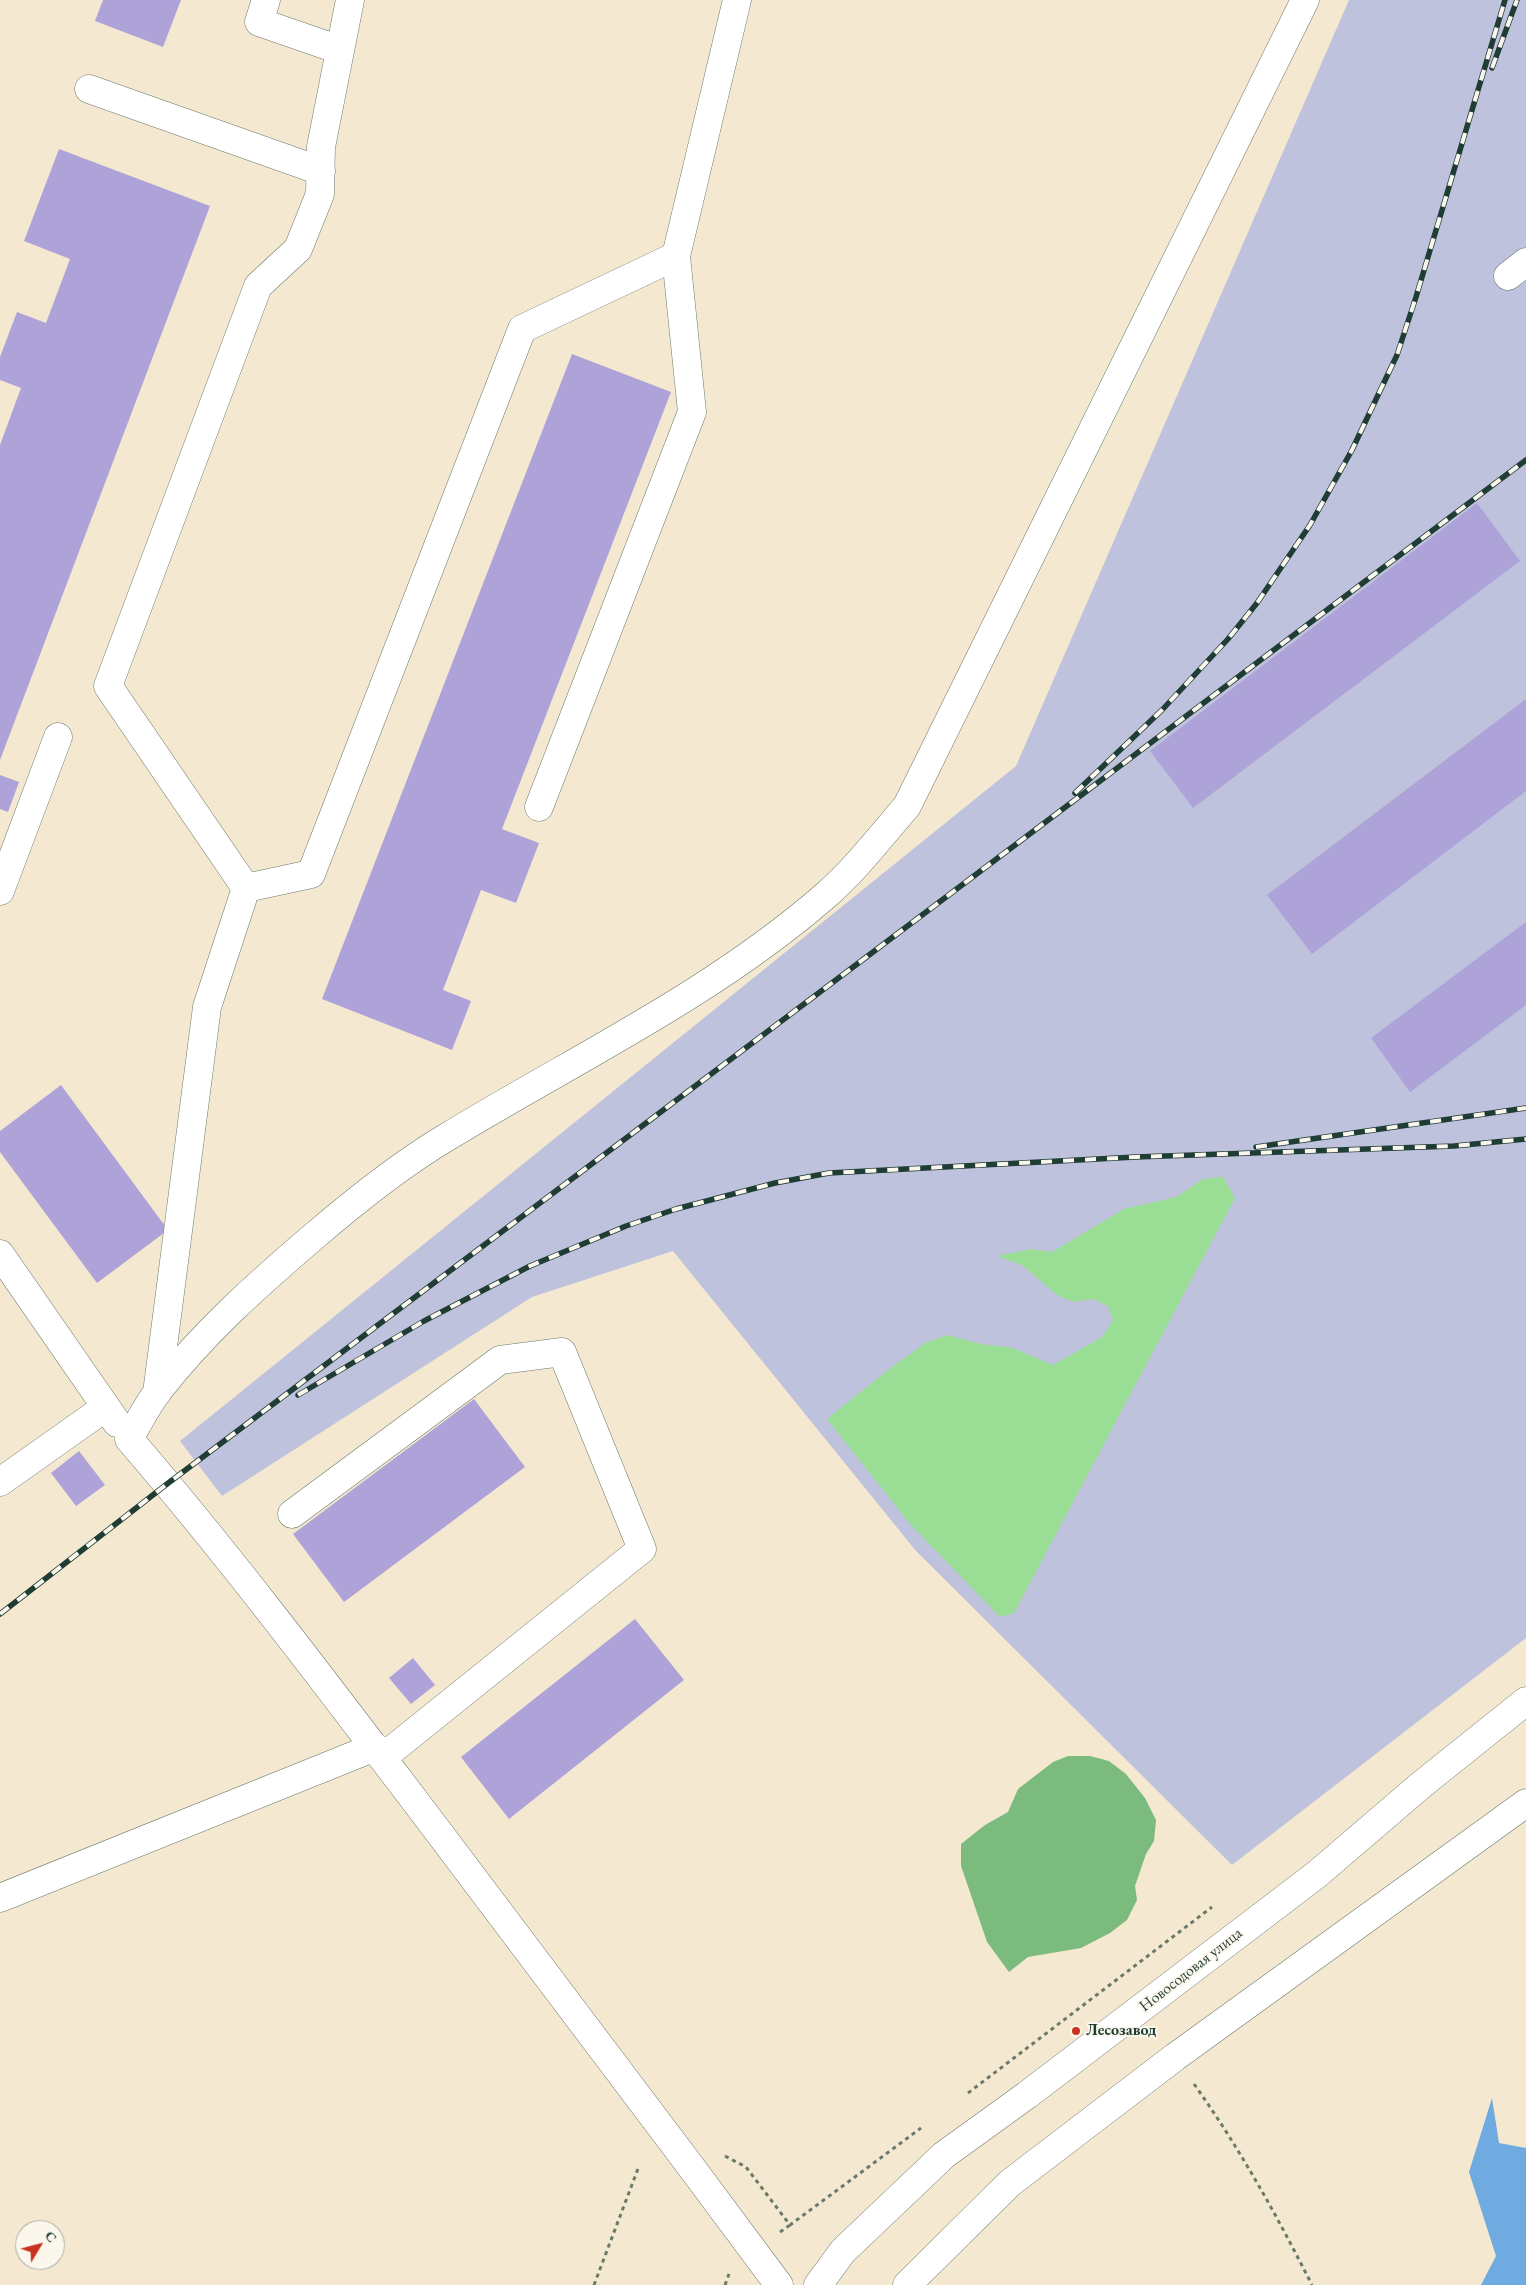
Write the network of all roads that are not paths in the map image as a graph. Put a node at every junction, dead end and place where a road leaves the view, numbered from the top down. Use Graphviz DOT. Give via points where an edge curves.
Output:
graph roads {
  1 [pos="266,0"];
  2 [pos="350,0"];
  3 [pos="737,0"];
  4 [pos="1305,0"];
  5 [pos="340,50"];
  6 [pos="89,89"];
  7 [pos="321,171"];
  8 [pos="676,256"];
  9 [pos="58,737"];
  10 [pos="539,808"];
  11 [pos="246,888"];
  12 [pos="0,891"];
  13 [pos="0,1254"];
  14 [pos="157,1393"];
  15 [pos="106,1407"];
  16 [pos="129,1439"];
  17 [pos="0,1482"];
  18 [pos="292,1514"];
  19 [pos="1526,1701"];
  20 [pos="378,1753"];
  21 [pos="1526,1803"];
  22 [pos="0,1898"];
  23 [pos="779,2285"];
  24 [pos="818,2285"];
  25 [pos="907,2285"];
  1 -- 5 [label="main road" via="258,22"];
  2 -- 5 [label="main road"];
  3 -- 8 [label="main road"];
  4 -- 14 [label="main road" via="907,806 826,895 717,979 445,1138 380,1182 265,1278 207,1333"];
  5 -- 7 [label="main road" via="321,148"];
  6 -- 7 [label="main road"];
  7 -- 11 [label="main road" via="320,194 298,249 258,286 108,686"];
  8 -- 10 [label="main road" via="692,412"];
  8 -- 11 [label="main road" via="522,328 311,874"];
  9 -- 12 [label="main road"];
  11 -- 14 [label="main road" via="208,1007"];
  13 -- 15 [label="main road"];
  14 -- 16 [label="main road"];
  15 -- 16 [label="main road"];
  15 -- 17 [label="main road"];
  16 -- 20 [label="main road" via="168,1484"];
  18 -- 20 [label="main road" via="500,1360 562,1352 642,1549"];
  19 -- 24 [label="main road, Новосодовая улица" via="1421,1784 1316,1875 1028,2095 944,2155 843,2251"];
  20 -- 22 [label="main road"];
  20 -- 23 [label="main road"];
  21 -- 25 [label="main road" via="1175,2057 1010,2183"];
}
